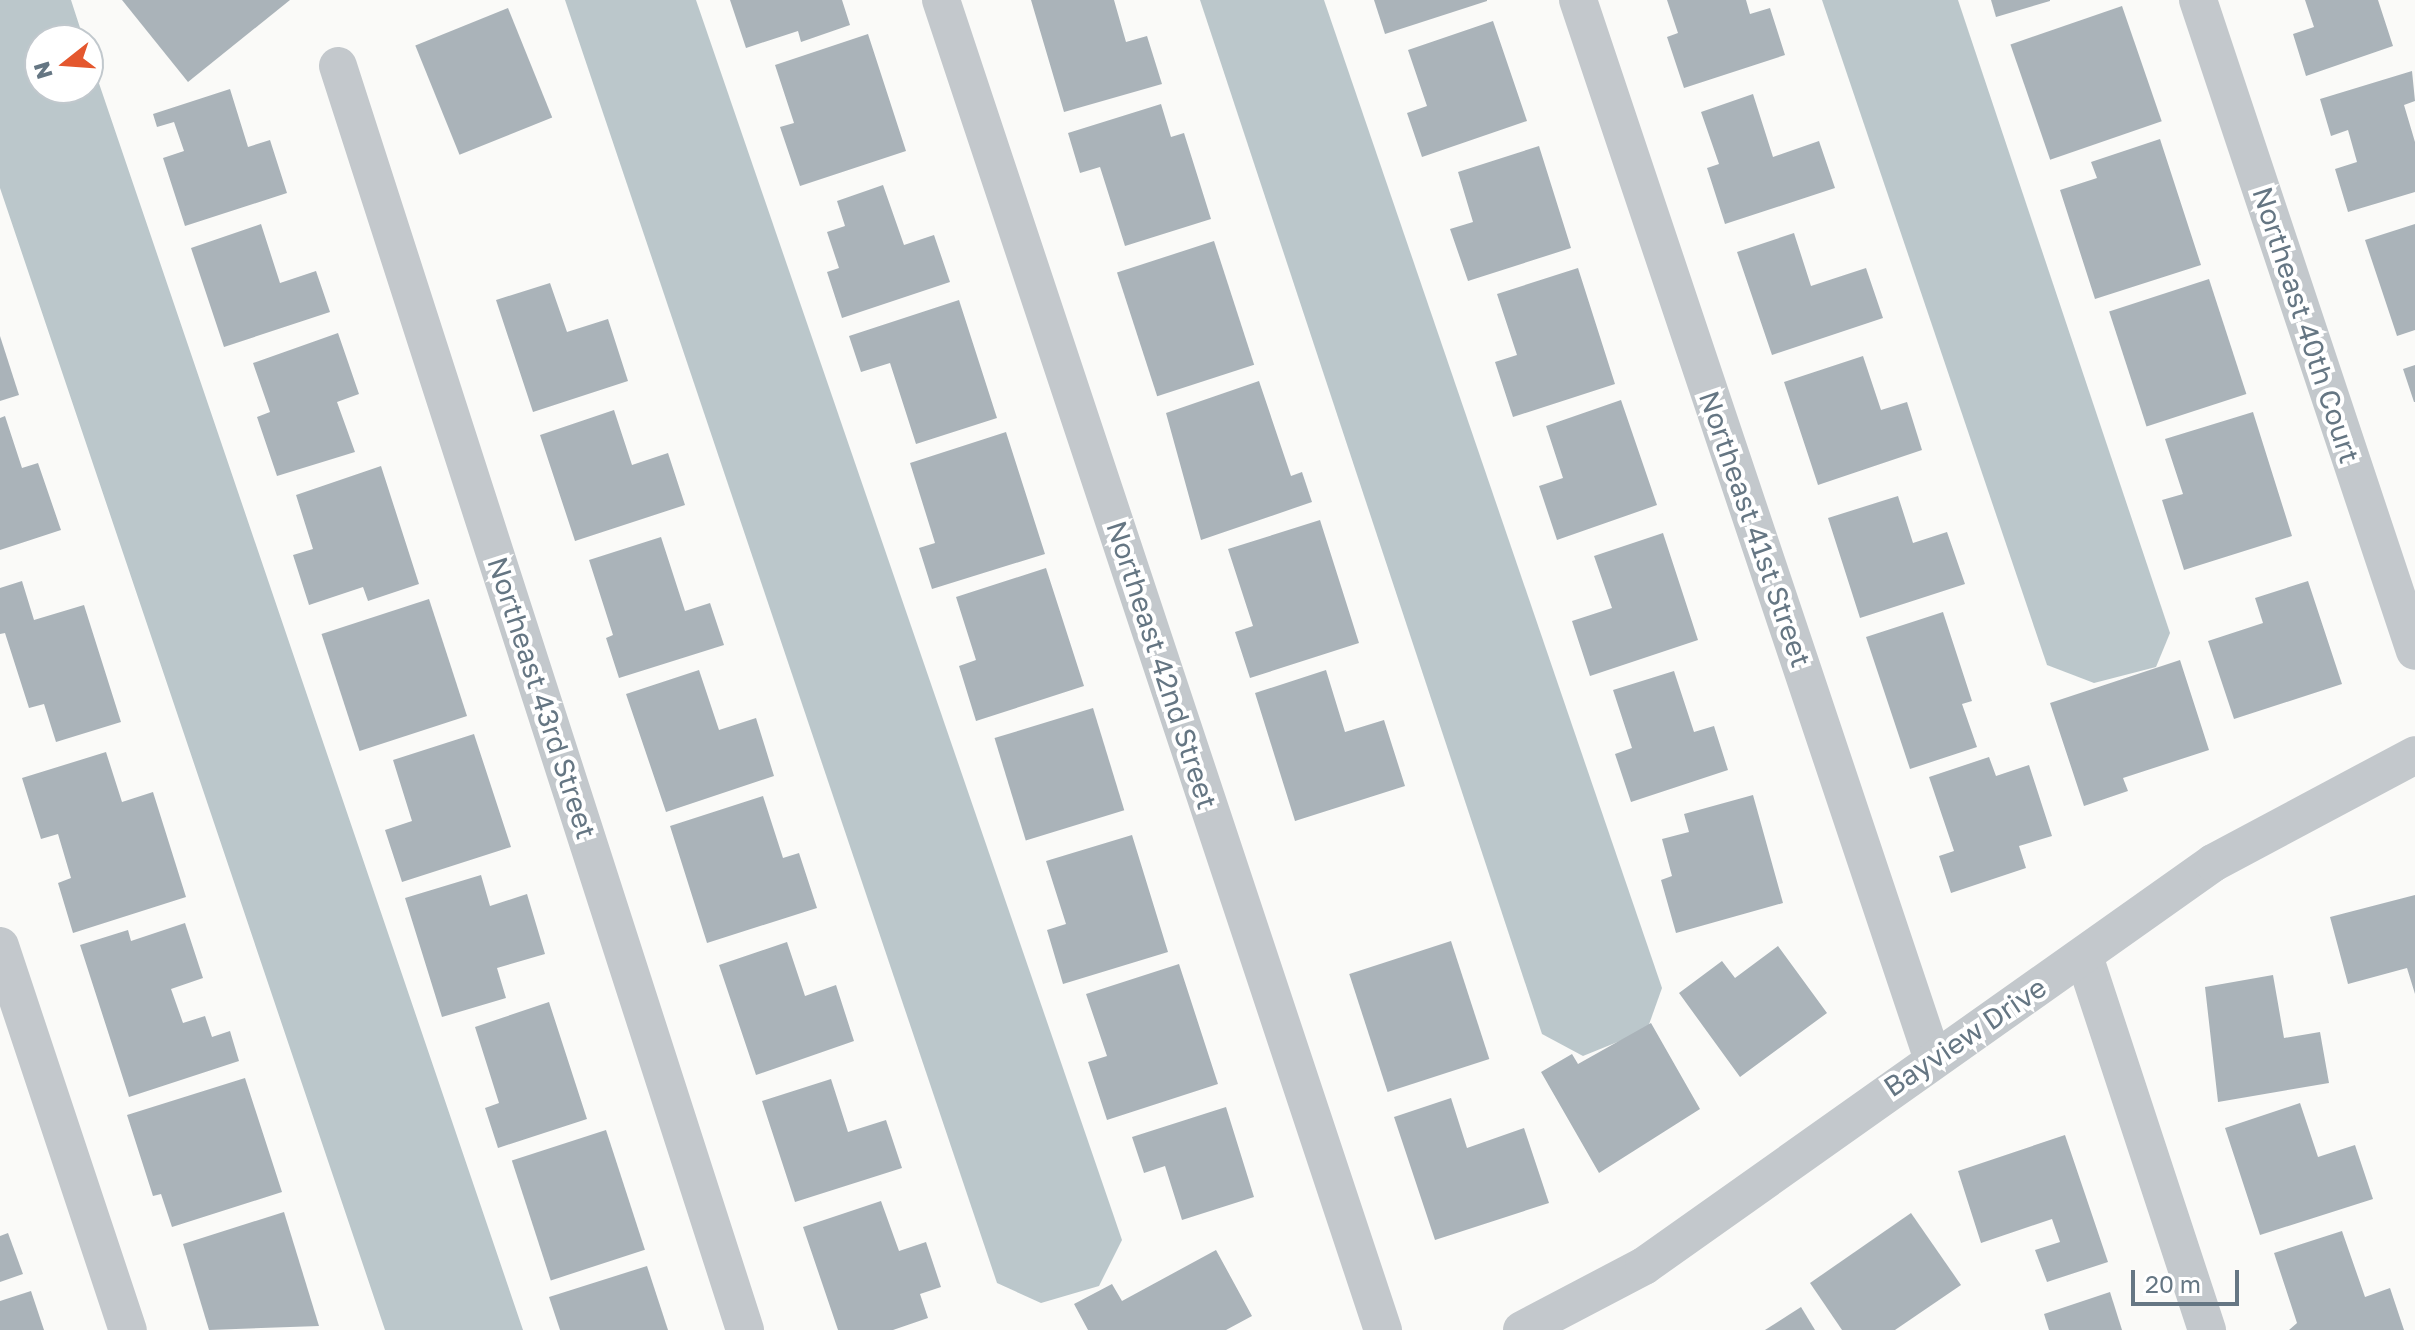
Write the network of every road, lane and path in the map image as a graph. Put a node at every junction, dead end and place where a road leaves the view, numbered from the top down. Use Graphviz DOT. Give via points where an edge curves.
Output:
graph roads {
  1 [pos="941,0"];
  2 [pos="1578,0"];
  3 [pos="2198,0"];
  4 [pos="338,66"];
  5 [pos="2415,651"];
  6 [pos="2415,755"];
  7 [pos="0,946"];
  8 [pos="2084,956"];
  9 [pos="1932,1057"];
  10 [pos="128,1330"];
  11 [pos="745,1330"];
  12 [pos="1383,1330"];
  13 [pos="1522,1330"];
  14 [pos="2207,1330"];
  1 -- 12 [label="street, Northeast 42nd Street"];
  2 -- 9 [label="street, Northeast 41st Street"];
  3 -- 5 [label="street, Northeast 40th Court"];
  4 -- 11 [label="street, Northeast 43rd Street"];
  6 -- 8 [label="street, Bayview Drive" via="2213,863"];
  7 -- 10 [label="street"];
  8 -- 9 [label="street, Bayview Drive"];
  8 -- 14 [label="street"];
  9 -- 13 [label="street, Bayview Drive" via="1644,1266"];
}
